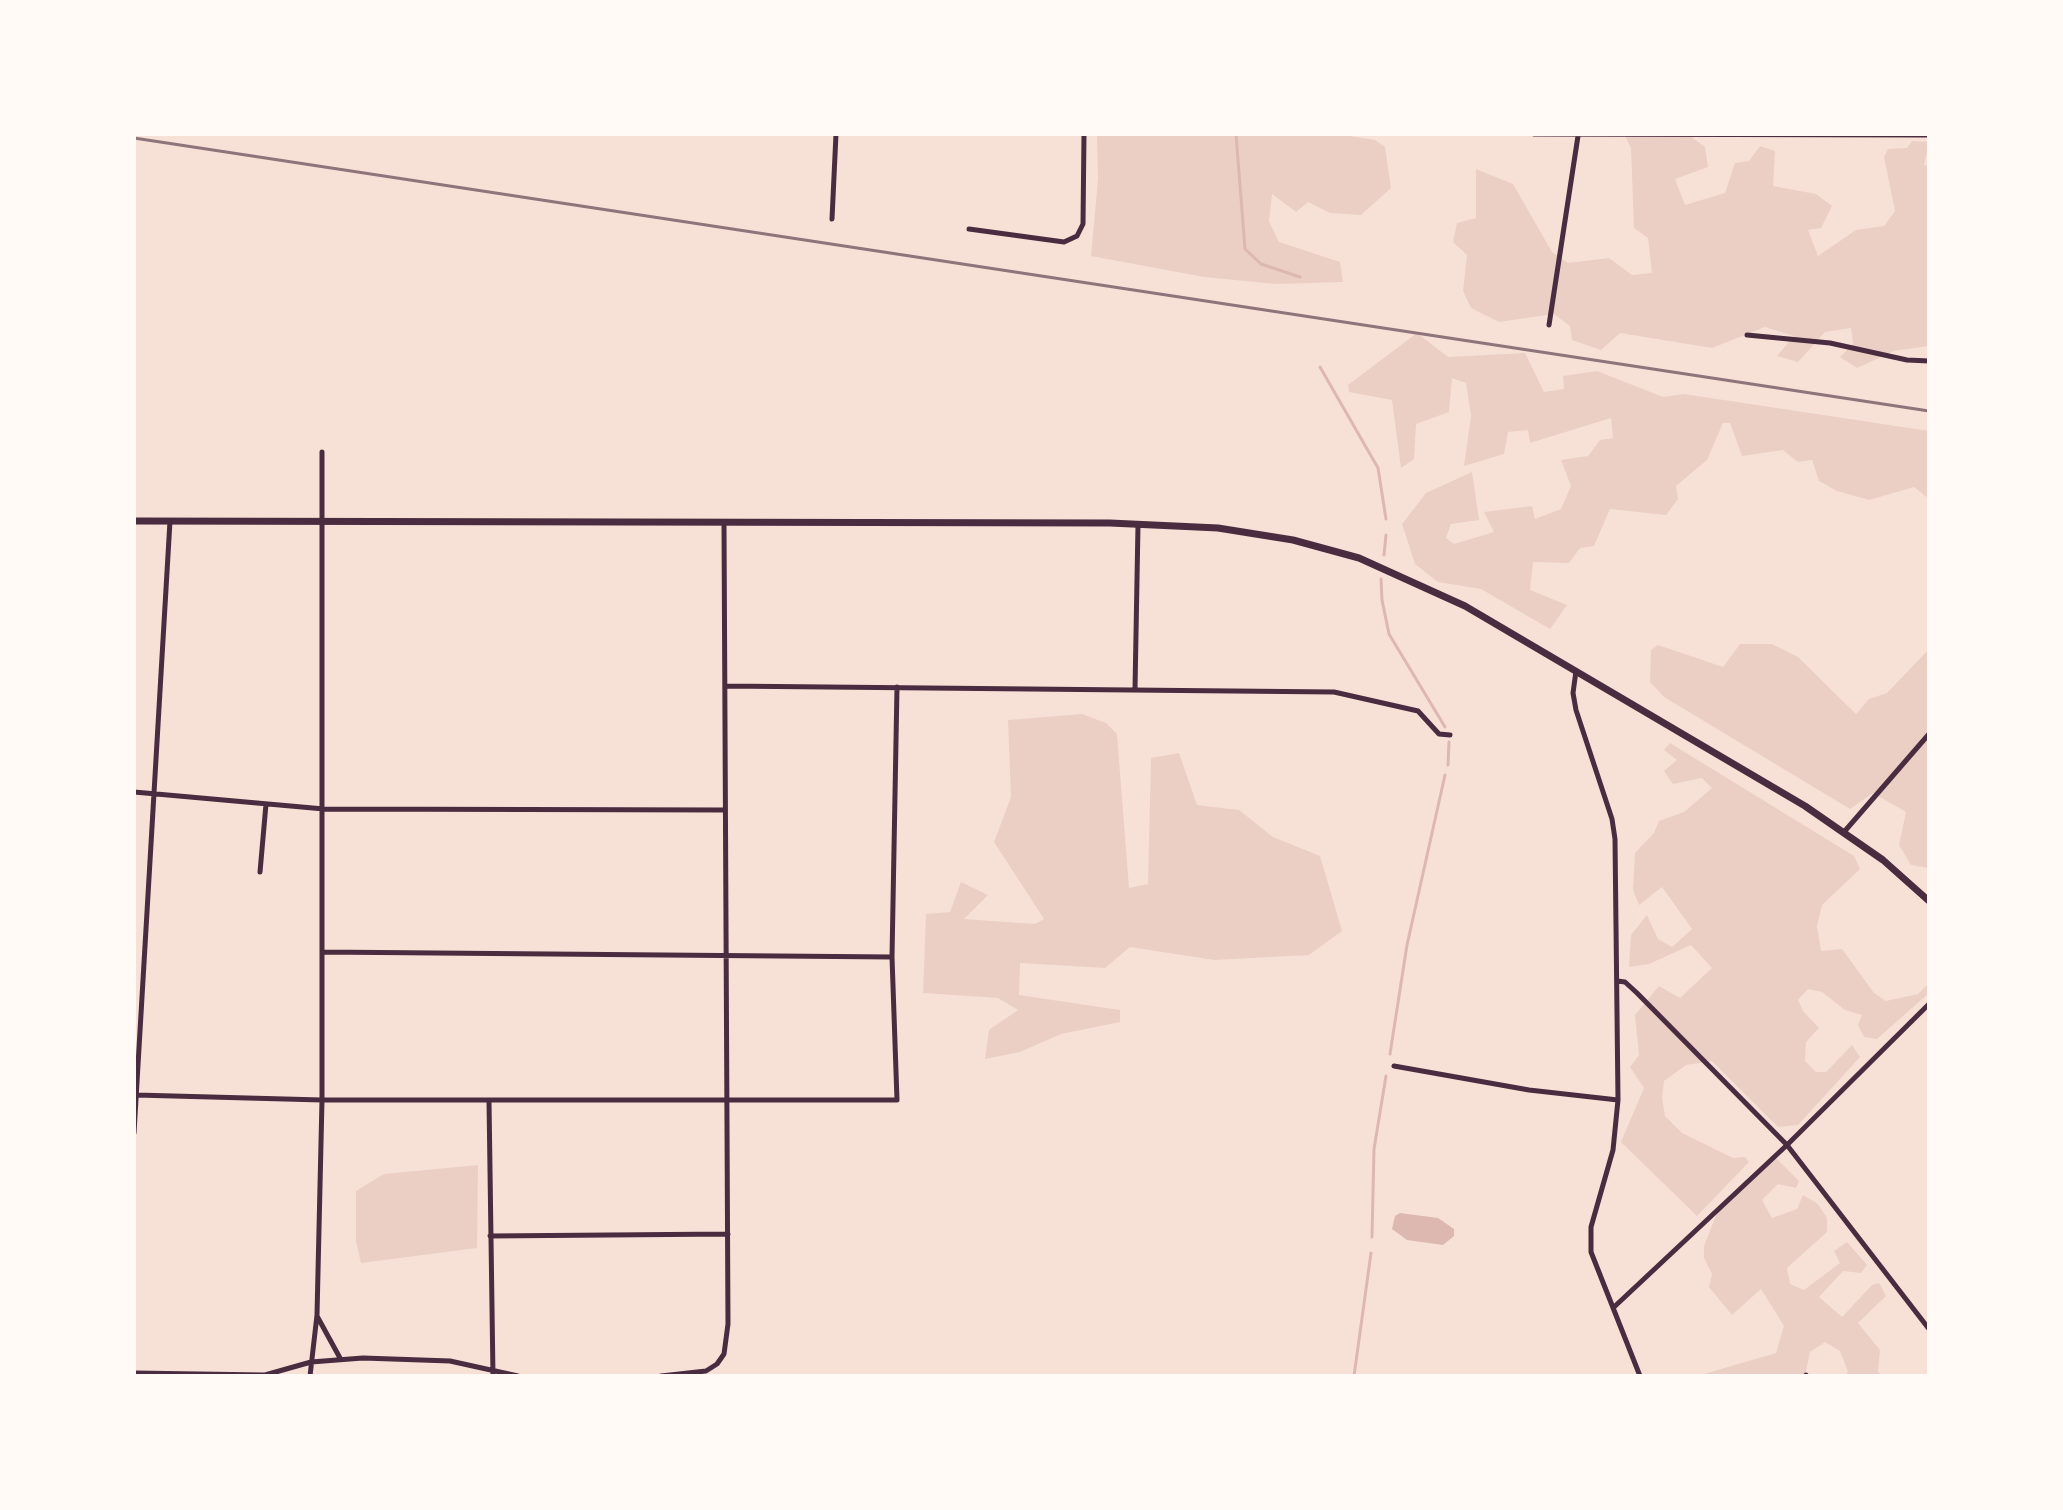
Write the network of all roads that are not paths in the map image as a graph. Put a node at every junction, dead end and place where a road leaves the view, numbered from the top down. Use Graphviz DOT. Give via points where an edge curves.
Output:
graph roads {
  1 [pos="836,134"];
  2 [pos="1084,134"];
  3 [pos="1534,134"];
  4 [pos="1578,135"];
  5 [pos="1929,135"];
  6 [pos="832,219"];
  7 [pos="969,229"];
  8 [pos="1549,325"];
  9 [pos="1747,335"];
  10 [pos="1929,361"];
  11 [pos="322,452"];
  12 [pos="134,521"];
  13 [pos="170,521"];
  14 [pos="323,522"];
  15 [pos="724,524"];
  16 [pos="1138,524"];
  17 [pos="1576,671"];
  18 [pos="725,686"];
  19 [pos="897,687"];
  20 [pos="1135,689"];
  21 [pos="1929,734"];
  22 [pos="1450,735"];
  23 [pos="134,792"];
  24 [pos="154,794"];
  25 [pos="266,804"];
  26 [pos="324,809"];
  27 [pos="725,810"];
  28 [pos="1844,832"];
  29 [pos="260,872"];
  30 [pos="1929,901"];
  31 [pos="322,952"];
  32 [pos="728,956"];
  33 [pos="892,957"];
  34 [pos="1617,981"];
  35 [pos="1929,1004"];
  36 [pos="1394,1066"];
  37 [pos="136,1095"];
  38 [pos="322,1100"];
  39 [pos="728,1100"];
  40 [pos="1618,1100"];
  41 [pos="489,1101"];
  42 [pos="134,1125"];
  43 [pos="134,1133"];
  44 [pos="1787,1145"];
  45 [pos="728,1234"];
  46 [pos="490,1236"];
  47 [pos="1613,1308"];
  48 [pos="317,1315"];
  49 [pos="1929,1329"];
  50 [pos="340,1358"];
  51 [pos="311,1362"];
  52 [pos="492,1368"];
  53 [pos="134,1373"];
  54 [pos="310,1376"];
  55 [pos="493,1376"];
  56 [pos="518,1376"];
  57 [pos="661,1376"];
  58 [pos="1640,1376"];
  1 -- 6 [label="street"];
  2 -- 7 [label="street" via="1083,224 1077,236 1064,242"];
  3 -- 4 [label="street"];
  4 -- 5 [label="street"];
  4 -- 8 [label="street"];
  9 -- 10 [label="street"];
  11 -- 14 [label="street"];
  12 -- 13 [label="main road"];
  13 -- 14 [label="main road"];
  13 -- 24 [label="street"];
  14 -- 15 [label="main road"];
  14 -- 26 [label="street"];
  15 -- 16 [label="main road"];
  15 -- 18 [label="street"];
  16 -- 17 [label="main road" via="1254,532 1359,558 1431,588"];
  16 -- 20 [label="street"];
  17 -- 28 [label="main road"];
  17 -- 34 [label="street" via="1576,710 1615,839"];
  18 -- 19 [label="street"];
  18 -- 27 [label="street"];
  19 -- 20 [label="street"];
  19 -- 33 [label="street"];
  20 -- 22 [label="street" via="1334,692 1418,711 1439,734"];
  21 -- 28 [label="street"];
  23 -- 24 [label="street"];
  24 -- 25 [label="street"];
  24 -- 37 [label="street"];
  25 -- 26 [label="street"];
  25 -- 29 [label="street"];
  26 -- 27 [label="street"];
  26 -- 31 [label="street"];
  27 -- 32 [label="street"];
  28 -- 30 [label="main road"];
  31 -- 32 [label="street"];
  31 -- 38 [label="street"];
  32 -- 33 [label="street"];
  32 -- 39 [label="street"];
  33 -- 39 [label="street" via="897,1100"];
  34 -- 40 [label="street"];
  34 -- 44 [label="street" via="1637,993"];
  35 -- 44 [label="street"];
  36 -- 40 [label="street"];
  37 -- 38 [label="street"];
  37 -- 42 [label="street"];
  38 -- 41 [label="street"];
  38 -- 48 [label="street"];
  39 -- 41 [label="street"];
  39 -- 45 [label="street"];
  40 -- 47 [label="street" via="1613,1150 1590,1239"];
  41 -- 46 [label="street"];
  42 -- 43 [label="street"];
  44 -- 47 [label="street"];
  44 -- 49 [label="street"];
  45 -- 46 [label="street"];
  45 -- 57 [label="street" via="724,1354 706,1371"];
  46 -- 52 [label="street"];
  47 -- 58 [label="street"];
  48 -- 50 [label="street"];
  48 -- 51 [label="street"];
  50 -- 51 [label="street"];
  50 -- 52 [label="street" via="450,1361"];
  51 -- 53 [label="street" via="265,1375"];
  51 -- 54 [label="street"];
  52 -- 55 [label="street"];
  52 -- 56 [label="street"];
}
